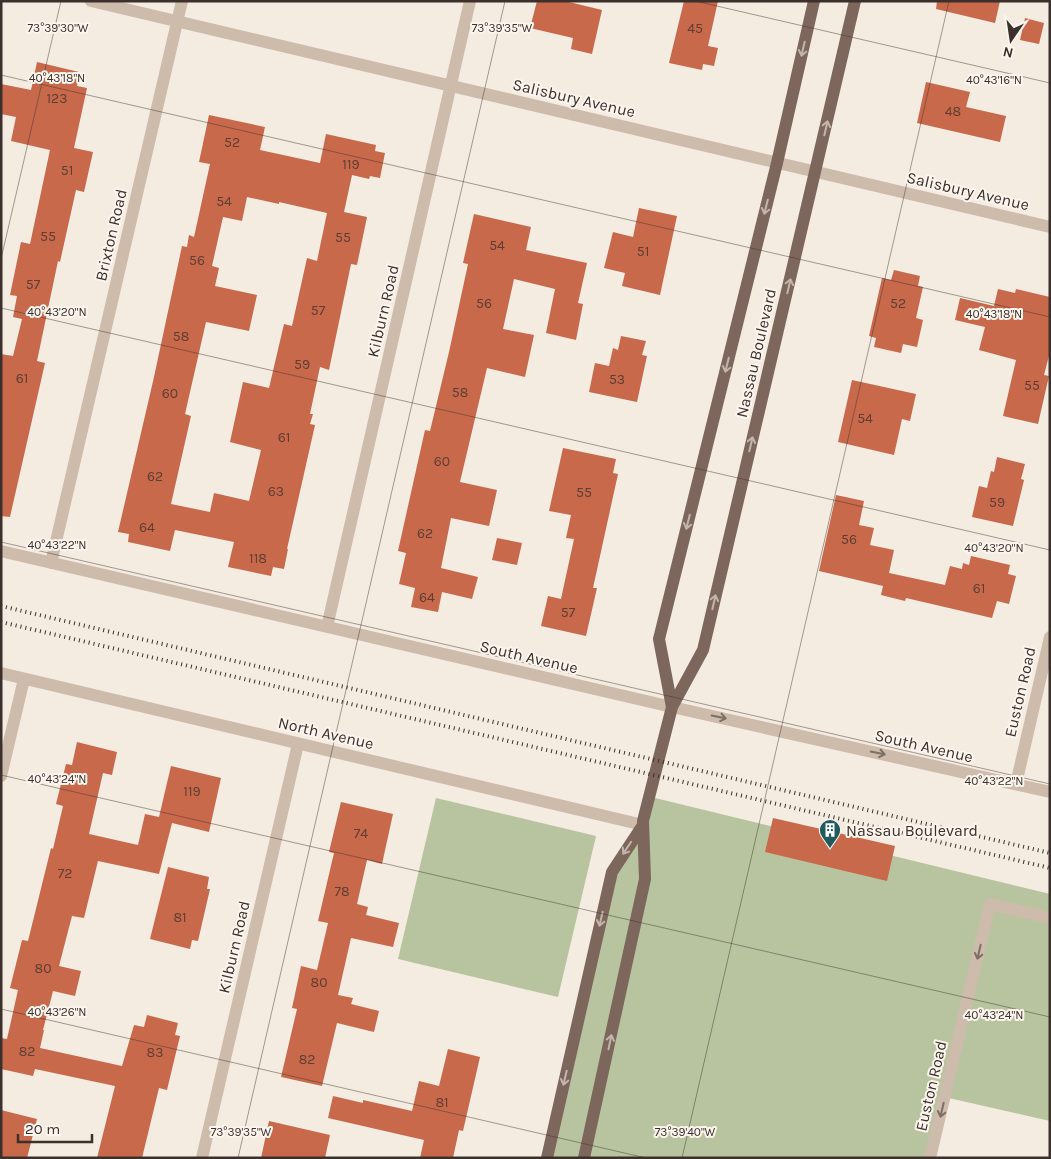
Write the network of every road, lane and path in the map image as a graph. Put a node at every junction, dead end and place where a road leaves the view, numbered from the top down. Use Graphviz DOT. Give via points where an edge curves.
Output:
graph roads {
  1 [pos="91,1"];
  2 [pos="182,1"];
  3 [pos="470,1"];
  4 [pos="814,1"];
  5 [pos="855,1"];
  6 [pos="178,22"];
  7 [pos="451,86"];
  8 [pos="777,162"];
  9 [pos="816,172"];
  10 [pos="1050,227"];
  11 [pos="1,551"];
  12 [pos="51,563"];
  13 [pos="327,627"];
  14 [pos="1050,637"];
  15 [pos="1,673"];
  16 [pos="24,679"];
  17 [pos="672,707"];
  18 [pos="298,744"];
  19 [pos="1,776"];
  20 [pos="1016,784"];
  21 [pos="1050,792"];
  22 [pos="643,825"];
  23 [pos="1050,918"];
  24 [pos="202,1158"];
  25 [pos="547,1158"];
  26 [pos="584,1158"];
  27 [pos="930,1158"];
  1 -- 6 [label="street, Salisbury Avenue"];
  2 -- 6 [label="street, Brixton Road"];
  3 -- 7 [label="street, Kilburn Road"];
  4 -- 8 [label="main road, Nassau Boulevard, one-way"];
  9 -- 5 [label="main road, Nassau Boulevard, one-way"];
  6 -- 7 [label="street, Salisbury Avenue"];
  6 -- 12 [label="street, Brixton Road"];
  7 -- 8 [label="street, Salisbury Avenue"];
  7 -- 13 [label="street, Kilburn Road"];
  8 -- 9 [label="street, Salisbury Avenue"];
  8 -- 17 [label="main road, Nassau Boulevard, one-way" via="659,639"];
  9 -- 10 [label="street, Salisbury Avenue"];
  17 -- 9 [label="main road, Nassau Boulevard, one-way" via="703,650"];
  11 -- 12 [label="street, South Avenue"];
  12 -- 13 [label="street, South Avenue"];
  13 -- 17 [label="street, South Avenue"];
  14 -- 20 [label="street, Euston Road"];
  15 -- 16 [label="street, North Avenue"];
  16 -- 18 [label="street, North Avenue"];
  16 -- 19 [label="street"];
  17 -- 20 [label="street, South Avenue, one-way"];
  17 -- 22 [label="main road, Nassau Boulevard"];
  18 -- 22 [label="street, North Avenue"];
  18 -- 24 [label="street, Kilburn Road"];
  20 -- 21 [label="street, South Avenue"];
  22 -- 25 [label="main road, Nassau Boulevard, one-way" via="612,872"];
  26 -- 22 [label="main road, Nassau Boulevard, one-way" via="645,879"];
  23 -- 27 [label="street, Euston Road, one-way" via="990,904"];
}
